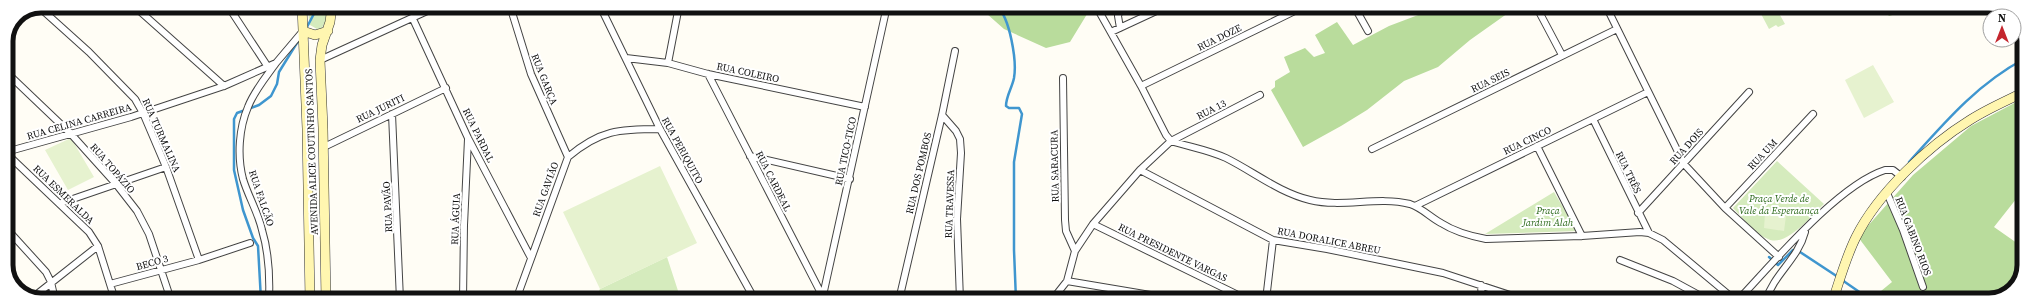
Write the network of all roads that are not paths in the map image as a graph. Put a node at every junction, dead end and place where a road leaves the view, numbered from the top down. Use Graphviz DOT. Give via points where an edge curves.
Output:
graph roads {
  1 [pos="47,13"];
  2 [pos="142,13"];
  3 [pos="233,13"];
  4 [pos="302,13"];
  5 [pos="331,13"];
  6 [pos="425,13"];
  7 [pos="512,13"];
  8 [pos="604,13"];
  9 [pos="678,13"];
  10 [pos="885,13"];
  11 [pos="1100,13"];
  12 [pos="1119,13"];
  13 [pos="1152,13"];
  14 [pos="1291,13"];
  15 [pos="1358,13"];
  16 [pos="1540,13"];
  17 [pos="1609,13"];
  18 [pos="413,19"];
  19 [pos="1120,28"];
  20 [pos="1616,29"];
  21 [pos="303,31"];
  22 [pos="328,31"];
  23 [pos="1368,31"];
  24 [pos="1112,32"];
  25 [pos="955,51"];
  26 [pos="1562,55"];
  27 [pos="626,58"];
  28 [pos="320,60"];
  29 [pos="276,63"];
  30 [pos="668,63"];
  31 [pos="268,66"];
  32 [pos="708,74"];
  33 [pos="1063,78"];
  34 [pos="13,79"];
  35 [pos="224,86"];
  36 [pos="1141,86"];
  37 [pos="446,88"];
  38 [pos="1648,92"];
  39 [pos="1749,92"];
  40 [pos="1260,95"];
  41 [pos="2017,96"];
  42 [pos="865,106"];
  43 [pos="143,113"];
  44 [pos="392,114"];
  45 [pos="1813,114"];
  46 [pos="942,115"];
  47 [pos="1592,119"];
  48 [pos="660,129"];
  49 [pos="71,134"];
  50 [pos="468,138"];
  51 [pos="1171,141"];
  52 [pos="1537,146"];
  53 [pos="324,147"];
  54 [pos="1372,149"];
  55 [pos="13,150"];
  56 [pos="750,156"];
  57 [pos="568,157"];
  58 [pos="13,159"];
  59 [pos="1684,164"];
  60 [pos="166,167"];
  61 [pos="1140,170"];
  62 [pos="1902,177"];
  63 [pos="850,179"];
  64 [pos="116,184"];
  65 [pos="1887,193"];
  66 [pos="60,203"];
  67 [pos="1415,206"];
  68 [pos="1725,208"];
  69 [pos="1638,213"];
  70 [pos="1093,224"];
  71 [pos="1805,231"];
  72 [pos="1649,233"];
  73 [pos="1582,236"];
  74 [pos="13,237"];
  75 [pos="1273,240"];
  76 [pos="250,243"];
  77 [pos="98,246"];
  78 [pos="1075,251"];
  79 [pos="1779,257"];
  80 [pos="531,258"];
  81 [pos="199,260"];
  82 [pos="1620,260"];
  83 [pos="162,269"];
  84 [pos="1067,281"];
  85 [pos="51,282"];
  86 [pos="110,284"];
  87 [pos="1481,285"];
  88 [pos="1923,287"];
  89 [pos="1122,291"];
  90 [pos="38,293"];
  91 [pos="53,293"];
  92 [pos="113,293"];
  93 [pos="169,293"];
  94 [pos="269,293"];
  95 [pos="310,293"];
  96 [pos="326,293"];
  97 [pos="400,293"];
  98 [pos="463,293"];
  99 [pos="518,293"];
  100 [pos="751,293"];
  101 [pos="820,293"];
  102 [pos="824,293"];
  103 [pos="901,293"];
  104 [pos="960,293"];
  105 [pos="1058,293"];
  106 [pos="1135,293"];
  107 [pos="1234,293"];
  108 [pos="1267,293"];
  109 [pos="1482,293"];
  110 [pos="1506,293"];
  111 [pos="1695,293"];
  112 [pos="1727,293"];
  113 [pos="1743,293"];
  114 [pos="1769,293"];
  115 [pos="1836,293"];
  1 -- 43 [label="street, RUA TURMALINA" via="115,76 135,99"];
  2 -- 35 [label="street"];
  3 -- 31 [label="street"];
  4 -- 21 [label="main road, AVENIDA ALICE COUTINHO SANTOS"];
  5 -- 22 [label="main road, AVENIDA ALICE COUTINHO SANTOS"];
  6 -- 18 [label="street"];
  7 -- 57 [label="street, RUA GARÇA" via="531,74"];
  8 -- 27 [label="street, RUA PERIQUITO"];
  9 -- 30 [label="street"];
  10 -- 42 [label="street, RUA TICO-TICO"];
  11 -- 24 [label="street"];
  12 -- 19 [label="street"];
  13 -- 19 [label="street"];
  14 -- 36 [label="street, RUA DOZE"];
  15 -- 23 [label="street"];
  16 -- 26 [label="street"];
  17 -- 20 [label="street"];
  18 -- 28 [label="street"];
  18 -- 37 [label="street, RUA PARDAL"];
  19 -- 24 [label="street"];
  20 -- 26 [label="street, RUA SEIS"];
  20 -- 38 [label="street"];
  21 -- 22 [label="main road" via="315,34"];
  21 -- 29 [label="street, RUA FALCÃO"];
  21 -- 95 [label="main road, AVENIDA ALICE COUTINHO SANTOS" via="308,136"];
  22 -- 28 [label="main road, AVENIDA ALICE COUTINHO SANTOS" via="322,45"];
  24 -- 36 [label="street"];
  25 -- 46 [label="street, RUA DOS POMBOS"];
  26 -- 54 [label="street, RUA SEIS"];
  27 -- 30 [label="street, RUA COLEIRO"];
  27 -- 48 [label="street, RUA PERIQUITO"];
  28 -- 53 [label="main road, AVENIDA ALICE COUTINHO SANTOS"];
  29 -- 31 [label="street, RUA FALCÃO"];
  29 -- 94 [label="street, RUA FALCÃO" via="248,106 240,138 242,175 267,250"];
  30 -- 32 [label="street, RUA COLEIRO"];
  31 -- 35 [label="street, RUA CELINA CARREIRA"];
  32 -- 42 [label="street, RUA COLEIRO"];
  32 -- 56 [label="street, RUA CARDEAL"];
  33 -- 78 [label="street, RUA SARACURA" via="1065,220 1066,231"];
  34 -- 49 [label="street, RUA TOPÁZIO"];
  35 -- 43 [label="street, RUA CELINA CARREIRA"];
  36 -- 51 [label="street"];
  37 -- 44 [label="street, RUA JURITI"];
  37 -- 50 [label="street, RUA PARDAL"];
  38 -- 47 [label="street, RUA CINCO"];
  38 -- 59 [label="street"];
  39 -- 59 [label="street, RUA DOIS"];
  40 -- 51 [label="street, RUA 13"];
  41 -- 62 [label="main road" via="1970,120 1946,137"];
  42 -- 63 [label="street, RUA TICO-TICO"];
  43 -- 49 [label="street, RUA CELINA CARREIRA"];
  43 -- 60 [label="street, RUA TURMALINA"];
  44 -- 53 [label="street, RUA JURITI"];
  44 -- 97 [label="street, RUA PAVÃO"];
  45 -- 68 [label="street, RUA UM"];
  46 -- 103 [label="street, RUA DOS POMBOS"];
  46 -- 104 [label="street, RUA TRAVESSA" via="960,139"];
  47 -- 52 [label="street, RUA CINCO"];
  47 -- 69 [label="street, RUA TRÊS"];
  48 -- 57 [label="street, RUA GAVIÃO" via="630,129 606,133 584,144"];
  48 -- 100 [label="street, RUA PERIQUITO"];
  49 -- 55 [label="street, RUA CELINA CARREIRA"];
  49 -- 64 [label="street, RUA TOPÁZIO"];
  50 -- 80 [label="street, RUA PARDAL"];
  50 -- 98 [label="street, RUA ÁGUIA"];
  51 -- 61 [label="street, RUA 13"];
  51 -- 67 [label="street" via="1226,158 1282,190 1312,200 1337,203 1386,201"];
  52 -- 67 [label="street, RUA CINCO"];
  52 -- 73 [label="street"];
  53 -- 96 [label="main road, AVENIDA ALICE COUTINHO SANTOS"];
  56 -- 63 [label="street"];
  56 -- 101 [label="street, RUA CARDEAL"];
  57 -- 80 [label="street, RUA GAVIÃO"];
  58 -- 66 [label="street, RUA ESMERALDA"];
  59 -- 68 [label="street"];
  59 -- 69 [label="street, RUA DOIS"];
  60 -- 64 [label="street"];
  60 -- 81 [label="street, RUA TURMALINA"];
  61 -- 70 [label="street, RUA 13"];
  61 -- 75 [label="street, RUA DORALICE ABREU"];
  62 -- 65 [label="main road"];
  62 -- 71 [label="street" via="1890,170 1875,175 1833,203"];
  63 -- 102 [label="street, RUA TICO-TICO"];
  64 -- 66 [label="street"];
  64 -- 83 [label="street, RUA TOPÁZIO" via="140,217"];
  65 -- 88 [label="street, RUA GABINO RIOS"];
  65 -- 115 [label="main road" via="1872,210 1856,237"];
  66 -- 77 [label="street, RUA ESMERALDA" via="89,232"];
  67 -- 73 [label="street" via="1448,228 1486,239"];
  68 -- 79 [label="street"];
  69 -- 72 [label="street, RUA TRÊS"];
  70 -- 78 [label="street, RUA 13"];
  70 -- 107 [label="street, RUA PRESIDENTE VARGAS"];
  71 -- 79 [label="street"];
  71 -- 114 [label="street" via="1796,254 1776,278"];
  72 -- 73 [label="street" via="1626,232"];
  72 -- 112 [label="street" via="1663,240"];
  74 -- 85 [label="street" via="46,272"];
  75 -- 87 [label="street, RUA DORALICE ABREU" via="1444,273"];
  75 -- 108 [label="street"];
  76 -- 81 [label="street, BECO 3"];
  77 -- 85 [label="street"];
  77 -- 86 [label="street, RUA ESMERALDA"];
  78 -- 84 [label="street, RUA 13"];
  79 -- 113 [label="street"];
  80 -- 99 [label="street, RUA GAVIÃO"];
  81 -- 83 [label="street, BECO 3"];
  82 -- 111 [label="street" via="1673,281"];
  83 -- 86 [label="street, BECO 3"];
  83 -- 93 [label="street, RUA TOPÁZIO"];
  84 -- 89 [label="street"];
  84 -- 105 [label="street"];
  85 -- 90 [label="street"];
  85 -- 91 [label="street"];
  86 -- 92 [label="street, RUA ESMERALDA"];
  87 -- 109 [label="street"];
  87 -- 110 [label="street, RUA DORALICE ABREU"];
  89 -- 106 [label="street"];
}
